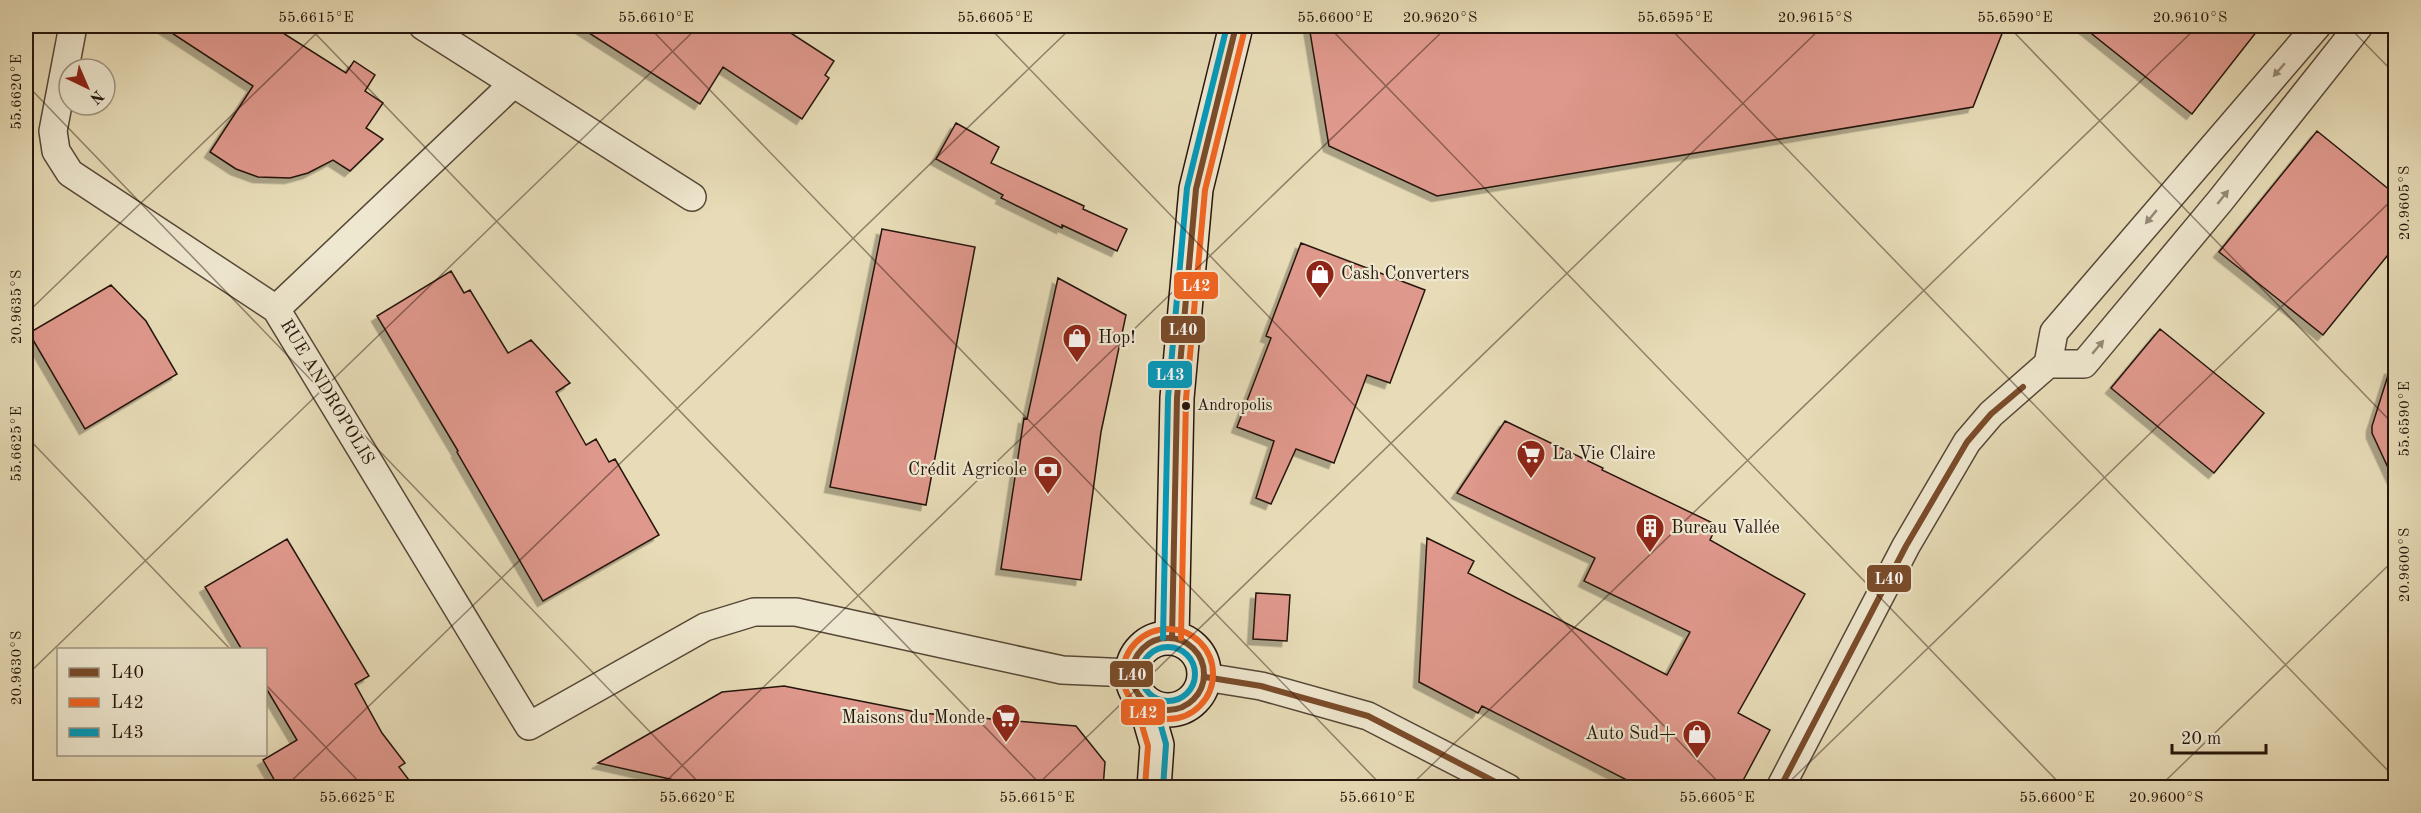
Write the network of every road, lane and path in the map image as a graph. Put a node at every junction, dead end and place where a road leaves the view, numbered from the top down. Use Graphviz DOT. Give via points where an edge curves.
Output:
graph roads {
  1 [pos="73,26"];
  2 [pos="423,26"];
  3 [pos="1236,26"];
  4 [pos="2317,26"];
  5 [pos="2359,26"];
  6 [pos="513,84"];
  7 [pos="692,197"];
  8 [pos="276,309"];
  9 [pos="2048,364"];
  10 [pos="1172,638"];
  11 [pos="1132,673"];
  12 [pos="1205,677"];
  13 [pos="1145,703"];
  14 [pos="1188,705"];
  15 [pos="1157,746"];
  16 [pos="1154,788"];
  17 [pos="1508,788"];
  18 [pos="1780,788"];
  1 -- 8 [label="street, RUE ANDROPOLIS" via="53,131 56,151 70,173"];
  2 -- 6 [label="street"];
  3 -- 10 [label="main road" via="1196,189 1177,398"];
  4 -- 9 [label="street, one-way" via="2054,333"];
  9 -- 5 [label="street, one-way" via="2084,364"];
  6 -- 7 [label="street"];
  6 -- 8 [label="street"];
  8 -- 11 [label="street, RUE ANDROPOLIS" via="529,726 705,627 753,612 796,612 1062,669"];
  9 -- 18 [label="street" via="1991,414 1967,442 1906,546"];
  10 -- 11 [label="main road" via="1160,639 1140,651"];
  10 -- 12 [label="main road" via="1192,647 1204,666"];
  11 -- 13 [label="main road" via="1137,695"];
  12 -- 14 [label="main road" via="1202,688"];
  12 -- 17 [label="street" via="1261,686 1368,716"];
  13 -- 14 [label="main road" via="1166,711"];
  13 -- 15 [label="main road"];
  14 -- 15 [label="main road"];
  15 -- 16 [label="main road"];
}
